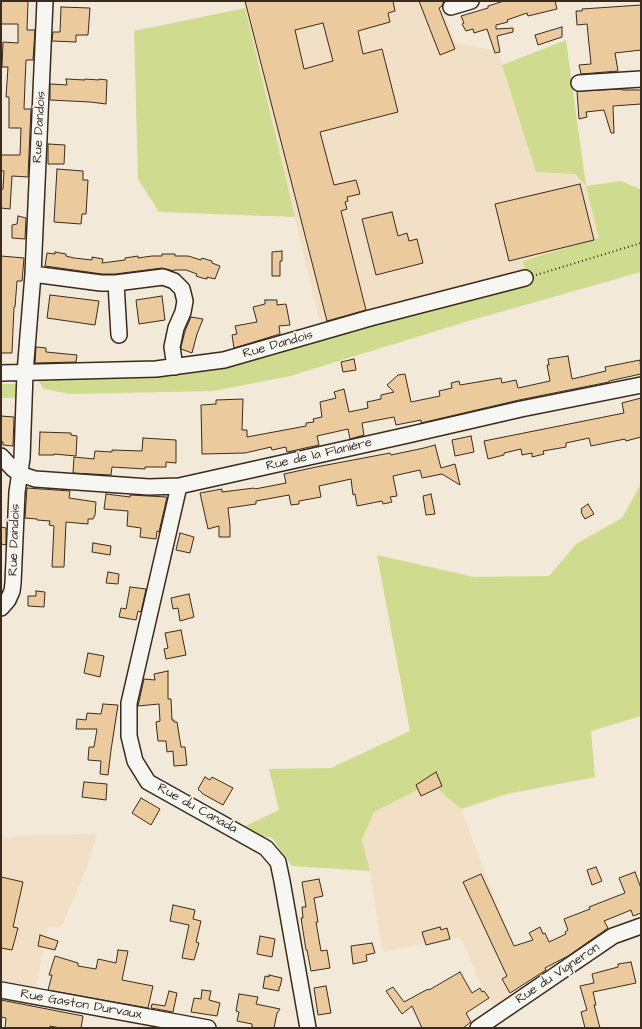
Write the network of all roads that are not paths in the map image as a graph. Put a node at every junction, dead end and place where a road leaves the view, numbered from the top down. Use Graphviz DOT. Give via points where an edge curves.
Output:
graph roads {
  1 [pos="45,1"];
  2 [pos="471,1"];
  3 [pos="451,7"];
  4 [pos="641,79"];
  5 [pos="579,83"];
  6 [pos="33,274"];
  7 [pos="525,278"];
  8 [pos="116,283"];
  9 [pos="119,335"];
  10 [pos="175,367"];
  11 [pos="1,373"];
  12 [pos="25,373"];
  13 [pos="641,385"];
  14 [pos="1,456"];
  15 [pos="20,474"];
  16 [pos="179,486"];
  17 [pos="1,608"];
  18 [pos="641,926"];
  19 [pos="1,990"];
  20 [pos="208,1028"];
  21 [pos="308,1028"];
  22 [pos="478,1028"];
  1 -- 6 [label="street, Rue Dandois"];
  2 -- 3 [label="street"];
  4 -- 5 [label="street"];
  6 -- 8 [label="street"];
  6 -- 12 [label="street, Rue Dandois"];
  7 -- 10 [label="street, Rue Dandois" via="370,318 224,360"];
  8 -- 9 [label="street"];
  8 -- 10 [label="street" via="163,277 174,281 182,289 185,301 172,347"];
  10 -- 12 [label="street, Rue Dandois"];
  11 -- 12 [label="street"];
  12 -- 15 [label="street, Rue Dandois"];
  13 -- 16 [label="street, Rue de la Flanière" via="521,409"];
  14 -- 15 [label="street, Rue de la Flanière"];
  15 -- 16 [label="street, Rue de la Flanière" via="35,479"];
  15 -- 17 [label="street, Rue Dandois" via="12,591"];
  16 -- 21 [label="street, Rue du Canada" via="130,698 129,736 135,761 148,782 266,848 278,862"];
  18 -- 22 [label="street, Rue du Vigneron" via="613,936"];
  19 -- 20 [label="street, Rue Gaston Durvaux"];
}
